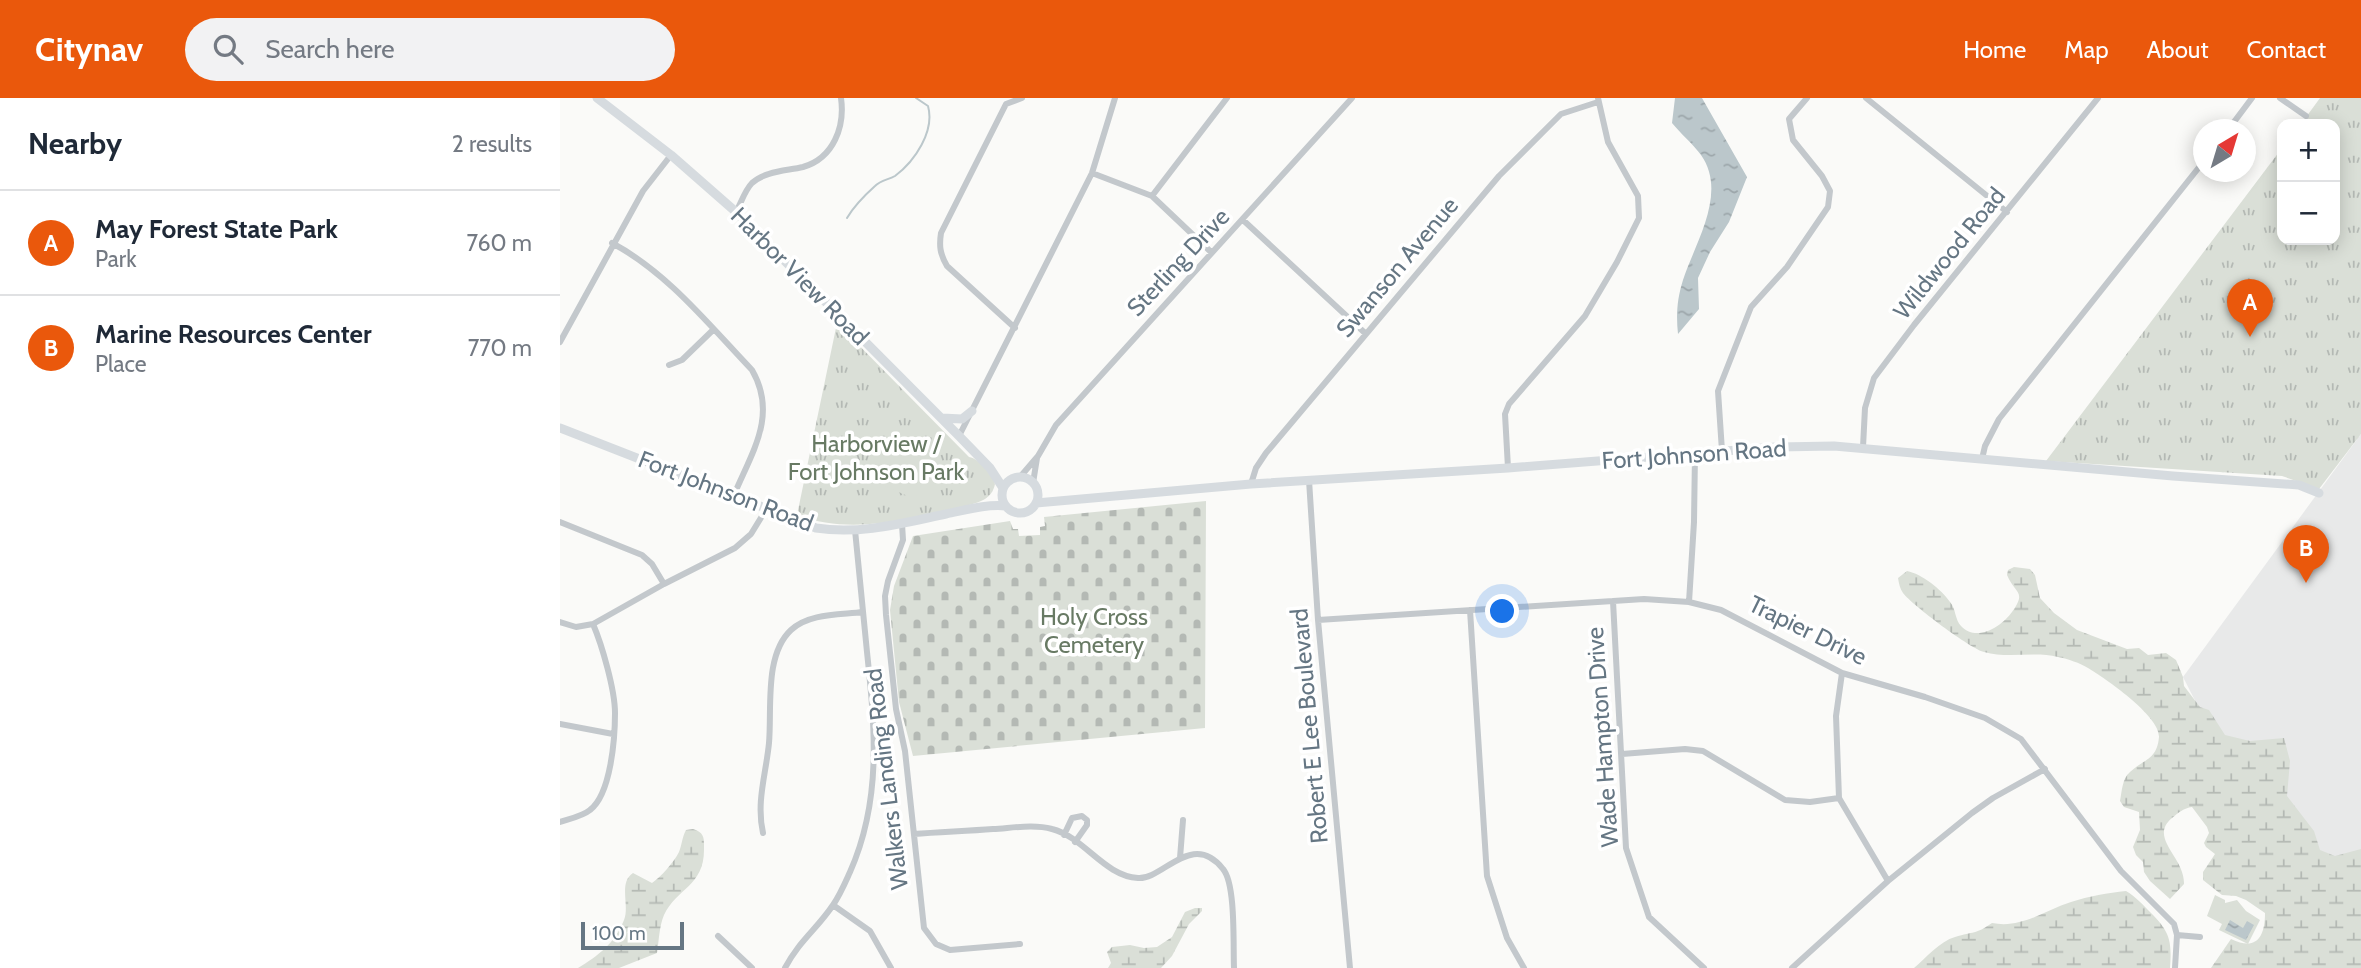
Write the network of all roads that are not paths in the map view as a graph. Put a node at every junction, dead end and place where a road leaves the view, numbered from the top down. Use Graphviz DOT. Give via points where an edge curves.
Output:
graph roads {
  1 [pos="597,98"];
  2 [pos="841,98"];
  3 [pos="1022,98"];
  4 [pos="1115,98"];
  5 [pos="1227,98"];
  6 [pos="1352,98"];
  7 [pos="1807,98"];
  8 [pos="1866,98"];
  9 [pos="1882,98"];
  10 [pos="2098,98"];
  11 [pos="2252,98"];
  12 [pos="2280,98"];
  13 [pos="1598,100"];
  14 [pos="1004,101"];
  15 [pos="1877,107"];
  16 [pos="2306,117"];
  17 [pos="2236,119"];
  18 [pos="671,155"];
  19 [pos="1092,173"];
  20 [pos="2193,174"];
  21 [pos="1152,196"];
  22 [pos="736,212"];
  23 [pos="2007,212"];
  24 [pos="1242,220"];
  25 [pos="612,243"];
  26 [pos="1211,252"];
  27 [pos="1015,328"];
  28 [pos="713,330"];
  29 [pos="1366,334"];
  30 [pos="560,342"];
  31 [pos="669,365"];
  32 [pos="972,411"];
  33 [pos="941,418"];
  34 [pos="560,428"];
  35 [pos="959,436"];
  36 [pos="1863,447"];
  37 [pos="1722,451"];
  38 [pos="1695,453"];
  39 [pos="1038,456"];
  40 [pos="1982,459"];
  41 [pos="990,468"];
  42 [pos="1508,468"];
  43 [pos="1017,477"];
  44 [pos="1309,480"];
  45 [pos="1251,484"];
  46 [pos="1035,487"];
  47 [pos="1003,490"];
  48 [pos="2319,493"];
  49 [pos="734,495"];
  50 [pos="1068,500"];
  51 [pos="1036,503"];
  52 [pos="1006,506"];
  53 [pos="979,507"];
  54 [pos="766,508"];
  55 [pos="560,522"];
  56 [pos="902,524"];
  57 [pos="855,530"];
  58 [pos="664,583"];
  59 [pos="1613,601"];
  60 [pos="1689,602"];
  61 [pos="1470,610"];
  62 [pos="863,612"];
  63 [pos="1318,620"];
  64 [pos="560,622"];
  65 [pos="593,624"];
  66 [pos="1842,673"];
  67 [pos="560,724"];
  68 [pos="613,734"];
  69 [pos="1622,754"];
  70 [pos="2045,769"];
  71 [pos="1839,797"];
  72 [pos="1183,820"];
  73 [pos="560,822"];
  74 [pos="763,833"];
  75 [pos="914,834"];
  76 [pos="1064,835"];
  77 [pos="1075,842"];
  78 [pos="1180,858"];
  79 [pos="1888,881"];
  80 [pos="833,905"];
  81 [pos="2177,935"];
  82 [pos="718,936"];
  83 [pos="2200,937"];
  84 [pos="1020,944"];
  85 [pos="752,968"];
  86 [pos="785,968"];
  87 [pos="891,968"];
  88 [pos="1234,968"];
  89 [pos="1350,968"];
  90 [pos="1524,968"];
  91 [pos="1704,968"];
  92 [pos="1792,968"];
  93 [pos="2175,968"];
  1 -- 18 [label="street, Harbor View Road"];
  2 -- 22 [label="street" via="839,136 825,153 807,166 769,174 752,184"];
  3 -- 14 [label="street"];
  4 -- 19 [label="street"];
  5 -- 21 [label="street"];
  6 -- 24 [label="street, Sterling Drive"];
  7 -- 37 [label="street" via="1789,119 1791,130 1793,140 1830,191 1828,207 1787,267 1751,307 1718,391"];
  8 -- 15 [label="street"];
  9 -- 15 [label="street"];
  10 -- 23 [label="street, Wildwood Road"];
  11 -- 17 [label="street"];
  12 -- 16 [label="street"];
  13 -- 29 [label="street, Swanson Avenue" via="1561,114 1499,176"];
  13 -- 42 [label="street" via="1608,142 1638,196 1639,218 1585,316 1509,404 1505,414"];
  14 -- 27 [label="street" via="939,245 947,266"];
  15 -- 23 [label="street"];
  18 -- 22 [label="street, Harbor View Road"];
  18 -- 25 [label="street"];
  19 -- 21 [label="street"];
  19 -- 27 [label="street"];
  20 -- 40 [label="street" via="1999,419"];
  21 -- 26 [label="street"];
  22 -- 33 [label="street, Harbor View Road"];
  23 -- 36 [label="street, Wildwood Road" via="1874,378"];
  24 -- 26 [label="street, Sterling Drive"];
  24 -- 29 [label="street"];
  25 -- 28 [label="street" via="655,271"];
  25 -- 30 [label="street"];
  26 -- 39 [label="street, Sterling Drive" via="1056,425"];
  27 -- 32 [label="street"];
  28 -- 31 [label="street" via="682,360"];
  28 -- 49 [label="street" via="752,370 765,403 764,418"];
  29 -- 45 [label="street, Swanson Avenue" via="1261,459"];
  32 -- 33 [label="street" via="962,419"];
  32 -- 35 [label="street"];
  33 -- 35 [label="street, Harbor View Road"];
  34 -- 49 [label="street, Fort Johnson Road"];
  35 -- 41 [label="street, Harbor View Road"];
  36 -- 37 [label="street, Fort Johnson Road"];
  36 -- 40 [label="street, Fort Johnson Road"];
  37 -- 38 [label="street, Fort Johnson Road"];
  38 -- 42 [label="street, Fort Johnson Road"];
  38 -- 60 [label="street"];
  39 -- 43 [label="street, Sterling Drive"];
  39 -- 46 [label="street, Sterling Drive"];
  40 -- 48 [label="street, Fort Johnson Road" via="2299,485"];
  41 -- 43 [label="street, Harbor View Road"];
  41 -- 47 [label="street, Harbor View Road"];
  42 -- 44 [label="street, Fort Johnson Road"];
  43 -- 46 [label="street"];
  43 -- 47 [label="street"];
  44 -- 45 [label="street, Fort Johnson Road"];
  44 -- 63 [label="street, Robert E Lee Boulevard"];
  45 -- 50 [label="street, Fort Johnson Road"];
  46 -- 50 [label="street, Fort Johnson Road"];
  46 -- 51 [label="street"];
  47 -- 52 [label="street"];
  47 -- 53 [label="street, Fort Johnson Road"];
  49 -- 54 [label="street, Fort Johnson Road"];
  50 -- 51 [label="street, Fort Johnson Road"];
  51 -- 52 [label="street" via="1023,513"];
  52 -- 53 [label="street, Fort Johnson Road"];
  53 -- 56 [label="street, Fort Johnson Road"];
  54 -- 57 [label="street, Fort Johnson Road" via="816,528"];
  54 -- 58 [label="street" via="740,544"];
  55 -- 58 [label="street" via="642,555"];
  56 -- 57 [label="street, Fort Johnson Road"];
  56 -- 75 [label="street, Walkers Landing Road" via="903,540 885,596"];
  57 -- 62 [label="street"];
  58 -- 65 [label="street"];
  59 -- 60 [label="street, Trapier Drive"];
  59 -- 61 [label="street, Trapier Drive"];
  59 -- 69 [label="street, Wade Hampton Drive"];
  60 -- 66 [label="street, Trapier Drive" via="1734,616"];
  61 -- 63 [label="street, Trapier Drive"];
  61 -- 90 [label="street" via="1487,876 1507,938"];
  62 -- 74 [label="street" via="812,618 794,627 782,641 771,678 769,743 759,814"];
  62 -- 80 [label="street" via="876,763 869,817"];
  63 -- 89 [label="street, Robert E Lee Boulevard"];
  64 -- 65 [label="street" via="576,627"];
  65 -- 68 [label="street" via="602,645 615,711"];
  66 -- 70 [label="street, Trapier Drive" via="1985,718 2021,739"];
  66 -- 71 [label="street" via="1836,716"];
  67 -- 68 [label="street"];
  68 -- 73 [label="street" via="602,793 590,810"];
  69 -- 71 [label="street" via="1703,751 1786,800"];
  69 -- 91 [label="street, Wade Hampton Drive" via="1626,848 1649,918"];
  70 -- 79 [label="street" via="1993,798"];
  70 -- 81 [label="street, Trapier Drive" via="2121,871 2174,924"];
  71 -- 79 [label="street"];
  72 -- 78 [label="street"];
  75 -- 76 [label="street" via="1018,827 1052,829"];
  75 -- 84 [label="street, Walkers Landing Road" via="922,921 931,939 950,950"];
  76 -- 77 [label="street"];
  76 -- 77 [label="street" via="1072,818 1082,816 1088,822"];
  77 -- 78 [label="street" via="1123,876 1142,879"];
  78 -- 88 [label="street" via="1208,857 1223,868 1230,881"];
  79 -- 92 [label="street"];
  80 -- 86 [label="street"];
  80 -- 87 [label="street" via="870,931"];
  81 -- 83 [label="street"];
  81 -- 93 [label="street"];
  82 -- 85 [label="street"];
}
